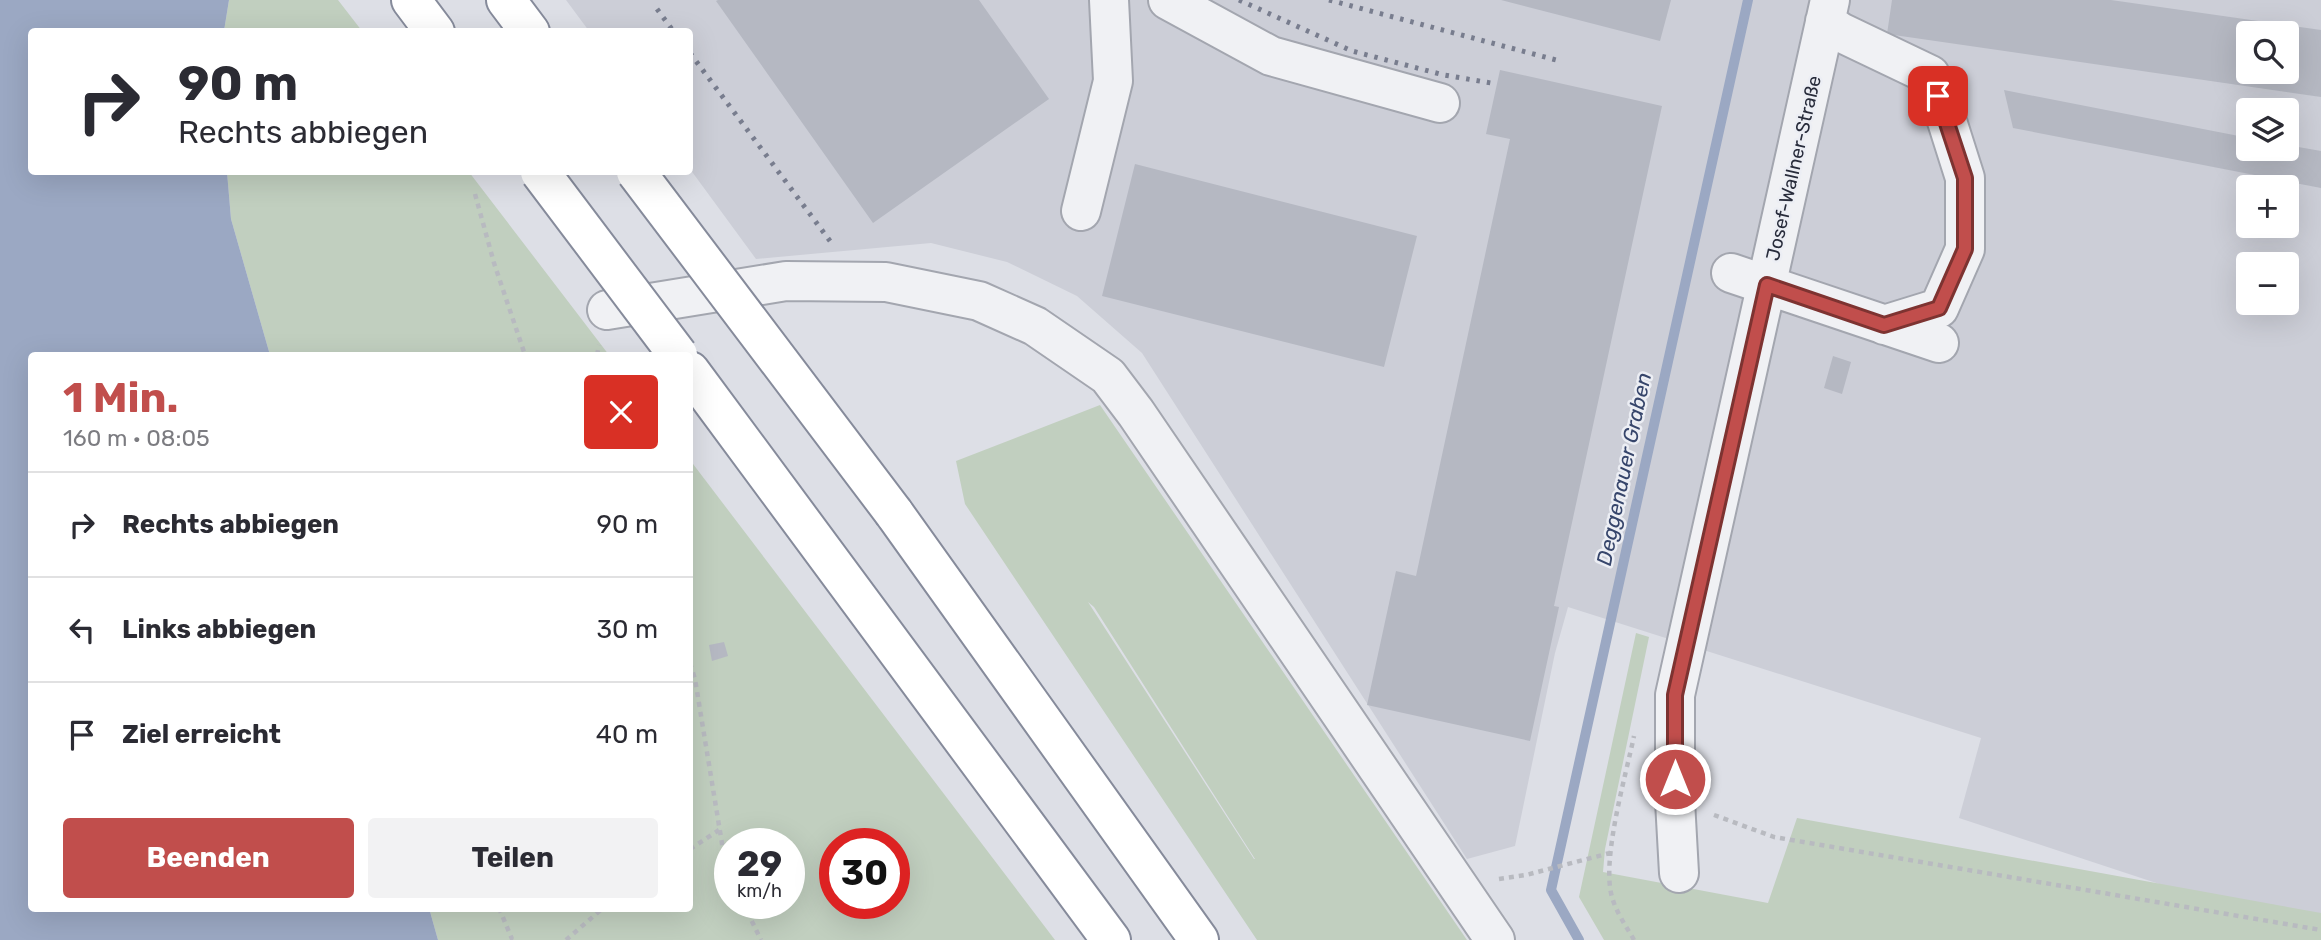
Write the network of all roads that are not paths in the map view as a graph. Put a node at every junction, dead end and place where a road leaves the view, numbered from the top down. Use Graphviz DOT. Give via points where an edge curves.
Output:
graph roads {
  1 [pos="411,0"];
  2 [pos="506,0"];
  3 [pos="1109,0"];
  4 [pos="1168,0"];
  5 [pos="1828,10"];
  6 [pos="432,28"];
  7 [pos="527,28"];
  8 [pos="1440,103"];
  9 [pos="542,175"];
  10 [pos="638,175"];
  11 [pos="1081,211"];
  12 [pos="1731,273"];
  13 [pos="1767,285"];
  14 [pos="607,310"];
  15 [pos="1884,325"];
  16 [pos="1939,343"];
  17 [pos="676,352"];
  18 [pos="693,375"];
  19 [pos="1679,873"];
  20 [pos="1111,940"];
  21 [pos="1199,940"];
  22 [pos="1495,940"];
  1 -- 6 [label="highway"];
  2 -- 7 [label="highway"];
  3 -- 11 [label="street" via="1113,81"];
  4 -- 8 [label="street" via="1271,56"];
  5 -- 13 [label="street, Josef-Wallner-Straße"];
  5 -- 15 [label="street" via="1840,32 1930,75 1965,178 1965,249 1939,308"];
  9 -- 17 [label="highway, bridge"];
  10 -- 21 [label="highway, bridge" via="894,513"];
  12 -- 13 [label="street"];
  13 -- 15 [label="street"];
  13 -- 19 [label="street, Josef-Wallner-Straße" via="1675,695"];
  14 -- 22 [label="street" via="786,281 886,282 979,301 1035,326 1108,376"];
  15 -- 16 [label="street"];
  18 -- 20 [label="highway"];
}
